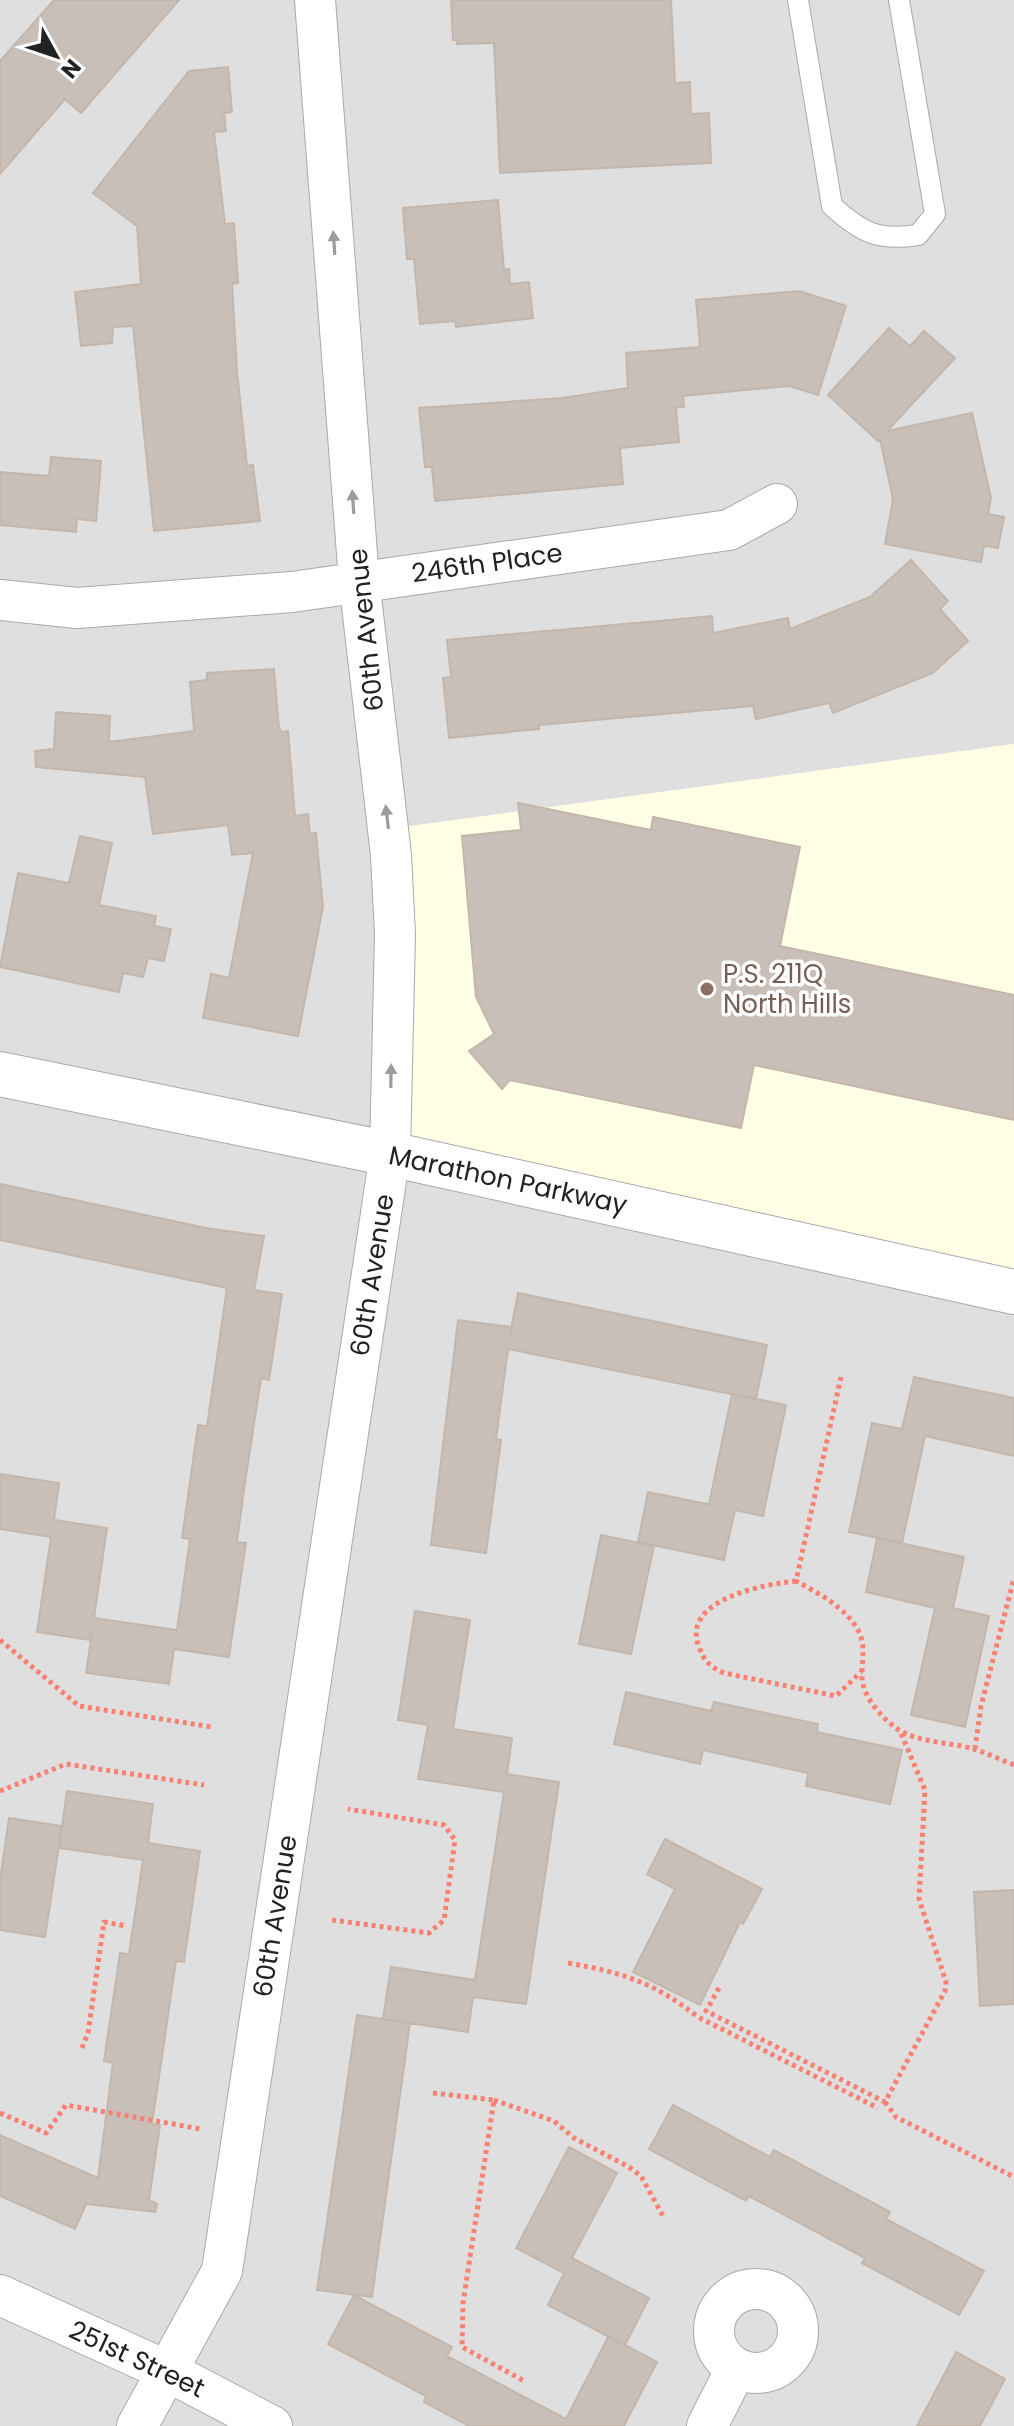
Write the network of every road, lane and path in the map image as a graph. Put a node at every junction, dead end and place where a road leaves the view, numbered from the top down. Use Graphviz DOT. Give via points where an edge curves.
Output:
graph roads {
  1 [pos="315,0"];
  2 [pos="798,0"];
  3 [pos="899,0"];
  4 [pos="777,504"];
  5 [pos="359,580"];
  6 [pos="0,600"];
  7 [pos="0,1074"];
  8 [pos="390,1154"];
  9 [pos="1014,1292"];
  10 [pos="841,1377"];
  11 [pos="1014,1578"];
  12 [pos="796,1581"];
  13 [pos="0,1640"];
  14 [pos="861,1672"];
  15 [pos="212,1727"];
  16 [pos="900,1731"];
  17 [pos="975,1749"];
  18 [pos="1014,1765"];
  19 [pos="204,1785"];
  20 [pos="0,1791"];
  21 [pos="348,1809"];
  22 [pos="332,1920"];
  23 [pos="126,1926"];
  24 [pos="568,1963"];
  25 [pos="719,1988"];
  26 [pos="82,2048"];
  27 [pos="433,2093"];
  28 [pos="494,2100"];
  29 [pos="885,2102"];
  30 [pos="878,2108"];
  31 [pos="0,2113"];
  32 [pos="201,2129"];
  33 [pos="1014,2177"];
  34 [pos="663,2216"];
  35 [pos="0,2295"];
  36 [pos="736,2369"];
  37 [pos="165,2370"];
  38 [pos="526,2382"];
  39 [pos="137,2426"];
  40 [pos="272,2426"];
  41 [pos="707,2426"];
  5 -- 1 [label="street, 60th Avenue, one-way"];
  2 -- 3 [label="lane" via="832,206 856,228 890,239 918,235 935,214"];
  4 -- 5 [label="street, 246th Place" via="729,530"];
  5 -- 6 [label="street, 246th Place" via="292,592 77,608"];
  8 -- 5 [label="street, 60th Avenue, one-way" via="395,934 391,855"];
  7 -- 8 [label="street, Marathon Parkway"];
  8 -- 9 [label="street, Marathon Parkway"];
  8 -- 37 [label="street, 60th Avenue" via="222,2271"];
  10 -- 12 [label="path"];
  11 -- 17 [label="path"];
  12 -- 14 [label="path" via="848,1616 865,1655"];
  12 -- 14 [label="path" via="737,1592 714,1606 695,1638 710,1667 836,1696"];
  13 -- 15 [label="path" via="79,1706"];
  14 -- 16 [label="path" via="871,1702"];
  16 -- 17 [label="path"];
  16 -- 29 [label="path" via="925,1790 919,1899 946,1982"];
  17 -- 18 [label="path"];
  19 -- 20 [label="path" via="66,1764"];
  21 -- 22 [label="path" via="444,1825 455,1840 446,1907 444,1920 429,1933"];
  23 -- 26 [label="path" via="104,1922"];
  24 -- 30 [label="path" via="626,1974 698,2017"];
  25 -- 29 [label="path" via="706,2011"];
  27 -- 28 [label="path"];
  28 -- 34 [label="path" via="554,2121 574,2138 629,2167 641,2176"];
  28 -- 38 [label="path" via="463,2303 462,2347"];
  29 -- 33 [label="path" via="896,2117"];
  31 -- 32 [label="path" via="46,2133 66,2105"];
  35 -- 37 [label="street, 251st Street"];
  36 -- 41 [label="street"];
  37 -- 39 [label="street, 60th Avenue"];
  37 -- 40 [label="street, 251st Street"];
}
